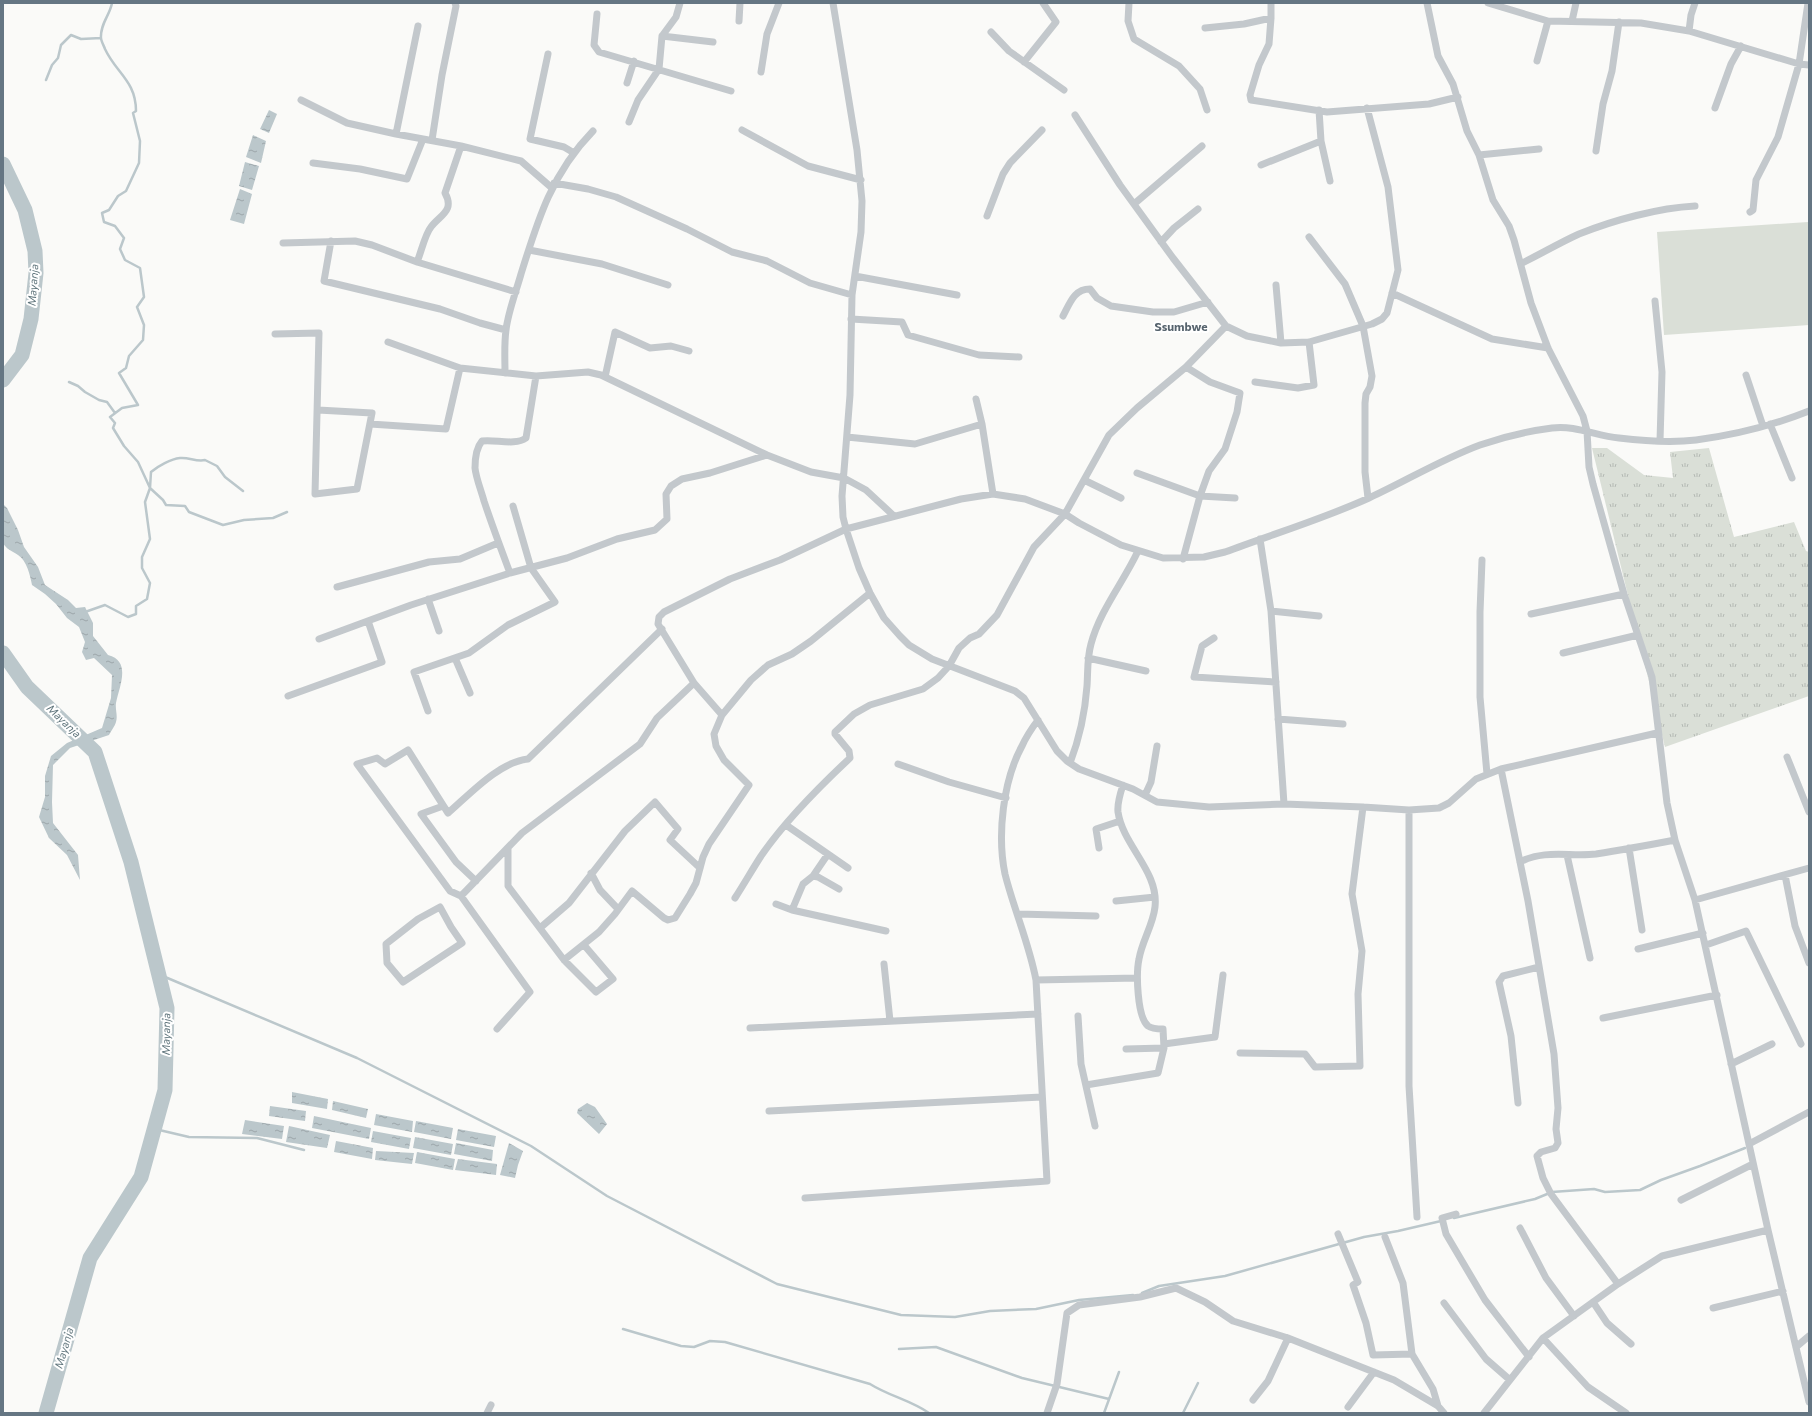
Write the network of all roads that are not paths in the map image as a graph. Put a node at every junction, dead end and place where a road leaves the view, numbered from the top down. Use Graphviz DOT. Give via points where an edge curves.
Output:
graph roads {
  1 [pos="455,3"];
  2 [pos="680,3"];
  3 [pos="740,3"];
  4 [pos="779,3"];
  5 [pos="832,3"];
  6 [pos="1043,3"];
  7 [pos="1129,3"];
  8 [pos="1270,3"];
  9 [pos="1427,3"];
  10 [pos="1488,3"];
  11 [pos="1576,3"];
  12 [pos="1696,3"];
  13 [pos="1808,3"];
  14 [pos="597,14"];
  15 [pos="1272,18"];
  16 [pos="739,21"];
  17 [pos="1548,21"];
  18 [pos="1572,21"];
  19 [pos="1619,22"];
  20 [pos="418,26"];
  21 [pos="1205,28"];
  22 [pos="1689,31"];
  23 [pos="991,32"];
  24 [pos="662,36"];
  25 [pos="713,42"];
  26 [pos="1741,46"];
  27 [pos="548,54"];
  28 [pos="1537,60"];
  29 [pos="634,62"];
  30 [pos="1024,62"];
  31 [pos="1799,64"];
  32 [pos="1809,65"];
  33 [pos="659,68"];
  34 [pos="761,72"];
  35 [pos="628,83"];
  36 [pos="1064,90"];
  37 [pos="731,91"];
  38 [pos="1458,97"];
  39 [pos="301,100"];
  40 [pos="1367,108"];
  41 [pos="1716,108"];
  42 [pos="1207,110"];
  43 [pos="1319,110"];
  44 [pos="1075,115"];
  45 [pos="629,122"];
  46 [pos="742,130"];
  47 [pos="1042,130"];
  48 [pos="594,131"];
  49 [pos="396,134"];
  50 [pos="423,139"];
  51 [pos="432,140"];
  52 [pos="1321,141"];
  53 [pos="461,146"];
  54 [pos="1202,146"];
  55 [pos="1539,149"];
  56 [pos="1596,151"];
  57 [pos="574,153"];
  58 [pos="1479,155"];
  59 [pos="313,163"];
  60 [pos="1261,165"];
  61 [pos="861,180"];
  62 [pos="1330,181"];
  63 [pos="553,186"];
  64 [pos="1134,204"];
  65 [pos="1695,206"];
  66 [pos="1198,209"];
  67 [pos="1750,212"];
  68 [pos="987,216"];
  69 [pos="1309,237"];
  70 [pos="331,241"];
  71 [pos="1161,242"];
  72 [pos="283,243"];
  73 [pos="529,250"];
  74 [pos="417,262"];
  75 [pos="1522,263"];
  76 [pos="855,276"];
  77 [pos="668,285"];
  78 [pos="1276,285"];
  79 [pos="516,292"];
  80 [pos="1392,293"];
  81 [pos="852,295"];
  82 [pos="957,295"];
  83 [pos="1655,301"];
  84 [pos="1208,302"];
  85 [pos="1063,316"];
  86 [pos="851,319"];
  87 [pos="1226,326"];
  88 [pos="1363,326"];
  89 [pos="506,330"];
  90 [pos="275,334"];
  91 [pos="388,342"];
  92 [pos="1309,342"];
  93 [pos="1281,343"];
  94 [pos="1548,348"];
  95 [pos="689,351"];
  96 [pos="1019,357"];
  97 [pos="1186,367"];
  98 [pos="460,368"];
  99 [pos="505,373"];
  100 [pos="1746,375"];
  101 [pos="536,376"];
  102 [pos="605,377"];
  103 [pos="1255,382"];
  104 [pos="976,399"];
  105 [pos="318,410"];
  106 [pos="1809,411"];
  107 [pos="370,424"];
  108 [pos="982,424"];
  109 [pos="1766,425"];
  110 [pos="1587,431"];
  111 [pos="847,437"];
  112 [pos="1660,441"];
  113 [pos="767,455"];
  114 [pos="1137,473"];
  115 [pos="844,478"];
  116 [pos="1792,478"];
  117 [pos="1084,480"];
  118 [pos="993,494"];
  119 [pos="1200,496"];
  120 [pos="1121,498"];
  121 [pos="1235,498"];
  122 [pos="1368,498"];
  123 [pos="513,506"];
  124 [pos="1065,514"];
  125 [pos="894,516"];
  126 [pos="846,529"];
  127 [pos="1260,538"];
  128 [pos="498,543"];
  129 [pos="1138,551"];
  130 [pos="1183,559"];
  131 [pos="1482,560"];
  132 [pos="531,568"];
  133 [pos="510,574"];
  134 [pos="337,587"];
  135 [pos="870,593"];
  136 [pos="1624,594"];
  137 [pos="428,599"];
  138 [pos="1271,611"];
  139 [pos="1531,614"];
  140 [pos="1319,616"];
  141 [pos="368,621"];
  142 [pos="662,629"];
  143 [pos="439,631"];
  144 [pos="1638,635"];
  145 [pos="1214,638"];
  146 [pos="319,639"];
  147 [pos="1563,653"];
  148 [pos="455,658"];
  149 [pos="1088,658"];
  150 [pos="949,666"];
  151 [pos="1146,671"];
  152 [pos="1276,682"];
  153 [pos="694,683"];
  154 [pos="470,693"];
  155 [pos="288,696"];
  156 [pos="428,712"];
  157 [pos="722,715"];
  158 [pos="1278,719"];
  159 [pos="1038,720"];
  160 [pos="1343,724"];
  161 [pos="1657,732"];
  162 [pos="1157,746"];
  163 [pos="1787,757"];
  164 [pos="1070,763"];
  165 [pos="898,764"];
  166 [pos="1501,769"];
  167 [pos="1487,774"];
  168 [pos="1123,785"];
  169 [pos="1145,795"];
  170 [pos="1006,798"];
  171 [pos="1284,804"];
  172 [pos="444,806"];
  173 [pos="1363,807"];
  174 [pos="1409,810"];
  175 [pos="1809,812"];
  176 [pos="1120,821"];
  177 [pos="786,825"];
  178 [pos="1675,840"];
  179 [pos="508,848"];
  180 [pos="1099,848"];
  181 [pos="1630,848"];
  182 [pos="828,854"];
  183 [pos="1567,855"];
  184 [pos="1520,862"];
  185 [pos="700,868"];
  186 [pos="848,868"];
  187 [pos="1809,868"];
  188 [pos="591,873"];
  189 [pos="1785,875"];
  190 [pos="813,876"];
  191 [pos="476,881"];
  192 [pos="838,888"];
  193 [pos="460,896"];
  194 [pos="1154,897"];
  195 [pos="735,898"];
  196 [pos="1696,900"];
  197 [pos="1116,901"];
  198 [pos="776,904"];
  199 [pos="618,909"];
  200 [pos="792,910"];
  201 [pos="1018,914"];
  202 [pos="1096,916"];
  203 [pos="540,928"];
  204 [pos="1642,930"];
  205 [pos="886,931"];
  206 [pos="1703,933"];
  207 [pos="399,935"];
  208 [pos="584,944"];
  209 [pos="1706,945"];
  210 [pos="1638,949"];
  211 [pos="1590,958"];
  212 [pos="564,960"];
  213 [pos="1809,963"];
  214 [pos="884,964"];
  215 [pos="1539,967"];
  216 [pos="1223,975"];
  217 [pos="1137,978"];
  218 [pos="1036,980"];
  219 [pos="1717,995"];
  220 [pos="1038,1014"];
  221 [pos="1078,1016"];
  222 [pos="1603,1018"];
  223 [pos="890,1022"];
  224 [pos="750,1028"];
  225 [pos="497,1029"];
  226 [pos="1772,1044"];
  227 [pos="1801,1044"];
  228 [pos="1164,1046"];
  229 [pos="1126,1049"];
  230 [pos="1240,1053"];
  231 [pos="1732,1064"];
  232 [pos="1086,1085"];
  233 [pos="1042,1097"];
  234 [pos="1518,1103"];
  235 [pos="769,1111"];
  236 [pos="1809,1112"];
  237 [pos="1095,1126"];
  238 [pos="1749,1144"];
  239 [pos="1753,1164"];
  240 [pos="805,1198"];
  241 [pos="1681,1200"];
  242 [pos="1456,1214"];
  243 [pos="1417,1217"];
  244 [pos="1520,1228"];
  245 [pos="1768,1230"];
  246 [pos="1385,1237"];
  247 [pos="1340,1240"];
  248 [pos="1618,1284"];
  249 [pos="1783,1291"];
  250 [pos="1593,1302"];
  251 [pos="1444,1303"];
  252 [pos="1713,1308"];
  253 [pos="1574,1316"];
  254 [pos="1809,1336"];
  255 [pos="1288,1338"];
  256 [pos="1543,1338"];
  257 [pos="1631,1344"];
  258 [pos="1796,1347"];
  259 [pos="1412,1354"];
  260 [pos="1529,1357"];
  261 [pos="1374,1372"];
  262 [pos="1510,1380"];
  263 [pos="1253,1400"];
  264 [pos="1809,1402"];
  265 [pos="491,1405"];
  266 [pos="1438,1406"];
  267 [pos="1348,1407"];
  268 [pos="487,1413"];
  269 [pos="1047,1413"];
  270 [pos="1444,1413"];
  271 [pos="1484,1413"];
  272 [pos="1626,1413"];
  1 -- 51 [label="street"];
  2 -- 24 [label="street" via="676,17"];
  3 -- 16 [label="street"];
  4 -- 34 [label="street" via="767,34"];
  5 -- 61 [label="street"];
  6 -- 30 [label="street" via="1056,22"];
  7 -- 42 [label="street" via="1128,21 1134,39 1179,66 1200,89"];
  8 -- 15 [label="street"];
  9 -- 38 [label="street" via="1438,56"];
  10 -- 17 [label="street"];
  11 -- 18 [label="street"];
  12 -- 22 [label="street"];
  13 -- 31 [label="street"];
  14 -- 29 [label="street" via="595,49"];
  15 -- 21 [label="street"];
  15 -- 43 [label="street" via="1269,44 1259,65 1250,95 1251,100"];
  17 -- 18 [label="street"];
  17 -- 28 [label="street"];
  18 -- 19 [label="street"];
  19 -- 22 [label="street"];
  19 -- 56 [label="street"];
  20 -- 49 [label="street"];
  22 -- 26 [label="street"];
  23 -- 30 [label="street" via="1010,52"];
  24 -- 25 [label="street"];
  24 -- 33 [label="street"];
  26 -- 31 [label="street"];
  26 -- 41 [label="street" via="1731,64"];
  27 -- 57 [label="street" via="530,139 564,147"];
  29 -- 33 [label="street"];
  29 -- 35 [label="street"];
  30 -- 36 [label="street"];
  31 -- 32 [label="street"];
  31 -- 67 [label="street" via="1778,137 1756,180 1753,210"];
  33 -- 37 [label="street"];
  33 -- 45 [label="street" via="638,100"];
  38 -- 40 [label="street" via="1429,104"];
  38 -- 58 [label="street" via="1467,131"];
  39 -- 49 [label="street" via="347,124"];
  40 -- 43 [label="street" via="1327,112"];
  40 -- 80 [label="street" via="1388,187 1397,249 1398,270"];
  43 -- 52 [label="street"];
  44 -- 64 [label="street"];
  46 -- 61 [label="street" via="808,166"];
  47 -- 68 [label="street" via="1006,168"];
  48 -- 57 [label="street"];
  49 -- 50 [label="street"];
  50 -- 51 [label="street"];
  50 -- 59 [label="street" via="407,180 360,169"];
  51 -- 53 [label="street"];
  52 -- 60 [label="street"];
  52 -- 62 [label="street"];
  53 -- 63 [label="street" via="521,161"];
  53 -- 74 [label="street" via="445,193 449,200 448,207 445,214 431,227"];
  54 -- 64 [label="street"];
  55 -- 58 [label="street"];
  57 -- 63 [label="street"];
  58 -- 75 [label="street" via="1493,200 1509,226"];
  61 -- 76 [label="street" via="862,232"];
  63 -- 73 [label="street" via="542,209"];
  63 -- 81 [label="street" via="588,189 616,197 732,252 767,261 810,283"];
  64 -- 71 [label="street"];
  65 -- 75 [label="street" via="1658,210 1604,226 1574,237"];
  66 -- 71 [label="street"];
  69 -- 88 [label="street" via="1345,284"];
  70 -- 72 [label="street"];
  70 -- 74 [label="street" via="355,241 372,245"];
  70 -- 89 [label="street" via="324,281 440,309"];
  71 -- 84 [label="street"];
  73 -- 77 [label="street" via="602,264"];
  73 -- 79 [label="street"];
  74 -- 79 [label="street"];
  75 -- 94 [label="street" via="1531,303"];
  76 -- 81 [label="street"];
  76 -- 82 [label="street"];
  78 -- 93 [label="street"];
  79 -- 89 [label="street"];
  80 -- 88 [label="street" via="1387,313 1382,319"];
  80 -- 94 [label="street" via="1492,339"];
  81 -- 86 [label="street"];
  83 -- 112 [label="street" via="1662,372"];
  84 -- 85 [label="street" via="1174,312 1153,312 1111,306 1097,298 1090,289 1082,289 1075,293"];
  84 -- 87 [label="street"];
  86 -- 96 [label="street" via="902,322 908,335 918,339 979,354"];
  86 -- 111 [label="street"];
  87 -- 93 [label="street" via="1248,336"];
  87 -- 97 [label="street"];
  88 -- 92 [label="street"];
  88 -- 122 [label="street" via="1372,376 1364,403"];
  89 -- 99 [label="street"];
  90 -- 105 [label="street" via="319,334"];
  91 -- 98 [label="street"];
  92 -- 93 [label="street"];
  92 -- 103 [label="street" via="1314,385 1298,388"];
  94 -- 110 [label="street" via="1578,402"];
  95 -- 102 [label="street" via="671,346 650,348 615,332"];
  97 -- 117 [label="street" via="1109,435"];
  97 -- 119 [label="street" via="1210,382 1240,392 1237,412 1225,449 1209,471"];
  98 -- 99 [label="street"];
  98 -- 107 [label="street" via="446,429"];
  99 -- 101 [label="street"];
  100 -- 109 [label="street"];
  101 -- 102 [label="street" via="588,372"];
  101 -- 128 [label="street" via="526,438 516,441 482,441 475,458 475,469"];
  102 -- 113 [label="street"];
  104 -- 108 [label="street"];
  105 -- 107 [label="street" via="372,413"];
  105 -- 107 [label="street" via="315,494 357,489"];
  106 -- 109 [label="street"];
  108 -- 111 [label="street" via="915,444"];
  108 -- 118 [label="street"];
  109 -- 112 [label="street" via="1696,440"];
  109 -- 116 [label="street"];
  110 -- 112 [label="street" via="1616,438"];
  110 -- 122 [label="street" via="1554,428 1482,444"];
  110 -- 136 [label="street" via="1589,467"];
  111 -- 115 [label="street"];
  113 -- 115 [label="street" via="811,472"];
  113 -- 132 [label="street" via="682,480 670,486 666,494 667,519 655,530 617,538 567,558"];
  114 -- 119 [label="street"];
  115 -- 125 [label="street" via="866,490"];
  115 -- 126 [label="street" via="842,496"];
  117 -- 120 [label="street"];
  117 -- 124 [label="street"];
  118 -- 124 [label="street" via="1025,499"];
  118 -- 125 [label="street" via="961,499"];
  119 -- 121 [label="street"];
  119 -- 130 [label="street"];
  122 -- 127 [label="street"];
  123 -- 132 [label="street"];
  124 -- 129 [label="street"];
  124 -- 150 [label="street" via="1034,548 997,615 979,634 959,648"];
  125 -- 126 [label="street"];
  126 -- 135 [label="street"];
  126 -- 142 [label="street" via="780,560 730,579 664,612 659,617 658,624"];
  127 -- 130 [label="street" via="1225,552"];
  127 -- 138 [label="street"];
  128 -- 133 [label="street"];
  128 -- 134 [label="street" via="460,558 429,562"];
  129 -- 130 [label="street" via="1163,558"];
  129 -- 149 [label="street" via="1125,578 1107,605 1096,629"];
  131 -- 167 [label="street" via="1480,697"];
  132 -- 133 [label="street"];
  132 -- 148 [label="street" via="555,602 508,625 469,653"];
  133 -- 137 [label="street"];
  135 -- 150 [label="street" via="884,618 909,645"];
  135 -- 157 [label="street" via="811,641 792,654 768,665 751,680"];
  136 -- 139 [label="street"];
  136 -- 144 [label="street"];
  137 -- 141 [label="street"];
  137 -- 143 [label="street"];
  138 -- 140 [label="street"];
  138 -- 152 [label="street"];
  141 -- 146 [label="street"];
  141 -- 155 [label="street" via="382,662"];
  142 -- 153 [label="street"];
  142 -- 172 [label="street" via="528,759 516,760 501,769 448,813"];
  144 -- 147 [label="street"];
  144 -- 161 [label="street" via="1652,677"];
  145 -- 152 [label="street" via="1202,646 1194,677"];
  148 -- 154 [label="street"];
  148 -- 156 [label="street" via="414,672"];
  149 -- 151 [label="street"];
  149 -- 164 [label="street" via="1082,730"];
  150 -- 159 [label="street" via="1015,691 1024,698"];
  150 -- 177 [label="street" via="934,682 923,689 870,705 840,725 835,734 848,751 850,758 826,780"];
  152 -- 158 [label="street"];
  153 -- 157 [label="street"];
  153 -- 179 [label="street" via="657,718 640,744 551,810"];
  157 -- 185 [label="street" via="714,734 716,746 724,760 749,785 709,844"];
  158 -- 160 [label="street"];
  158 -- 171 [label="street"];
  159 -- 164 [label="street" via="1057,751"];
  159 -- 170 [label="street" via="1021,746"];
  161 -- 166 [label="street"];
  161 -- 178 [label="street"];
  162 -- 169 [label="street" via="1151,782"];
  163 -- 175 [label="street"];
  164 -- 168 [label="street" via="1079,769"];
  165 -- 170 [label="street"];
  166 -- 167 [label="street"];
  166 -- 184 [label="street"];
  167 -- 174 [label="street" via="1476,779 1439,808"];
  168 -- 169 [label="street"];
  168 -- 176 [label="street" via="1118,803"];
  169 -- 171 [label="street" via="1157,802 1209,807"];
  170 -- 201 [label="street" via="1000,845"];
  171 -- 173 [label="street"];
  172 -- 191 [label="street" via="421,814 456,862"];
  172 -- 193 [label="street" via="408,750 385,764 377,758 357,764 450,891"];
  173 -- 174 [label="street"];
  173 -- 230 [label="street" via="1352,894 1362,951 1358,994 1360,1066 1315,1067 1305,1054"];
  174 -- 243 [label="street" via="1409,1086"];
  176 -- 180 [label="street" via="1096,829"];
  176 -- 194 [label="street" via="1154,886"];
  177 -- 182 [label="street"];
  177 -- 195 [label="street" via="762,855"];
  178 -- 181 [label="street"];
  178 -- 196 [label="street"];
  179 -- 191 [label="street"];
  179 -- 203 [label="street" via="508,886"];
  181 -- 183 [label="street" via="1595,854"];
  181 -- 204 [label="street"];
  182 -- 186 [label="street"];
  182 -- 190 [label="street"];
  183 -- 184 [label="street" via="1546,854"];
  183 -- 211 [label="street"];
  184 -- 215 [label="street"];
  185 -- 188 [label="street" via="670,840 678,829 655,802 625,831"];
  185 -- 199 [label="street" via="696,883 675,918 664,918 632,891"];
  187 -- 189 [label="street"];
  188 -- 199 [label="street" via="600,890"];
  188 -- 203 [label="street" via="569,903"];
  189 -- 196 [label="street"];
  189 -- 213 [label="street" via="1795,926"];
  190 -- 192 [label="street"];
  190 -- 200 [label="street" via="803,884"];
  191 -- 193 [label="street"];
  193 -- 225 [label="street" via="530,992"];
  194 -- 197 [label="street"];
  194 -- 217 [label="street" via="1155,907 1139,958"];
  196 -- 206 [label="street"];
  198 -- 200 [label="street"];
  199 -- 208 [label="street" via="616,914"];
  200 -- 205 [label="street"];
  201 -- 202 [label="street"];
  201 -- 218 [label="street"];
  203 -- 212 [label="street"];
  206 -- 209 [label="street"];
  206 -- 210 [label="street"];
  207 -- 207 [label="street" via="418,919 440,907 462,943 404,982 387,963 386,944"];
  208 -- 212 [label="street"];
  208 -- 212 [label="street" via="613,979 596,992"];
  209 -- 219 [label="street"];
  209 -- 227 [label="street" via="1746,931"];
  214 -- 223 [label="street"];
  215 -- 234 [label="street" via="1503,976 1499,982 1511,1036"];
  215 -- 248 [label="street" via="1554,1054 1558,1108 1557,1146 1541,1152 1538,1156 1543,1178 1550,1192"];
  216 -- 228 [label="street" via="1216,1036"];
  217 -- 218 [label="street"];
  217 -- 228 [label="street" via="1145,1023 1150,1028 1163,1029"];
  218 -- 220 [label="street"];
  219 -- 222 [label="street"];
  219 -- 231 [label="street"];
  220 -- 223 [label="street"];
  220 -- 233 [label="street"];
  221 -- 232 [label="street" via="1081,1064"];
  223 -- 224 [label="street"];
  226 -- 231 [label="street"];
  228 -- 229 [label="street"];
  228 -- 232 [label="street" via="1158,1073"];
  231 -- 238 [label="street"];
  232 -- 237 [label="street"];
  233 -- 235 [label="street"];
  233 -- 240 [label="street" via="1046,1181"];
  236 -- 238 [label="street"];
  238 -- 239 [label="street"];
  239 -- 241 [label="street"];
  239 -- 245 [label="street"];
  242 -- 260 [label="street" via="1443,1220 1446,1234 1485,1300"];
  244 -- 253 [label="street" via="1546,1278"];
  245 -- 248 [label="street" via="1662,1256"];
  245 -- 249 [label="street"];
  246 -- 259 [label="street" via="1403,1283"];
  247 -- 259 [label="street" via="1358,1282 1353,1285 1374,1355"];
  248 -- 250 [label="street"];
  249 -- 252 [label="street"];
  249 -- 258 [label="street"];
  250 -- 253 [label="street"];
  250 -- 257 [label="street" via="1607,1323"];
  251 -- 262 [label="street" via="1486,1359"];
  253 -- 256 [label="street"];
  254 -- 258 [label="street"];
  255 -- 261 [label="street"];
  255 -- 263 [label="street" via="1268,1382"];
  255 -- 269 [label="street" via="1233,1321 1206,1302 1176,1288 1140,1297 1079,1305 1067,1313 1056,1386"];
  256 -- 260 [label="street"];
  256 -- 272 [label="street" via="1588,1386"];
  258 -- 264 [label="street"];
  259 -- 266 [label="street" via="1433,1389"];
  260 -- 262 [label="street"];
  261 -- 266 [label="street" via="1394,1380"];
  261 -- 267 [label="street"];
  262 -- 271 [label="street"];
  265 -- 268 [label="street"];
  266 -- 270 [label="street"];
}
